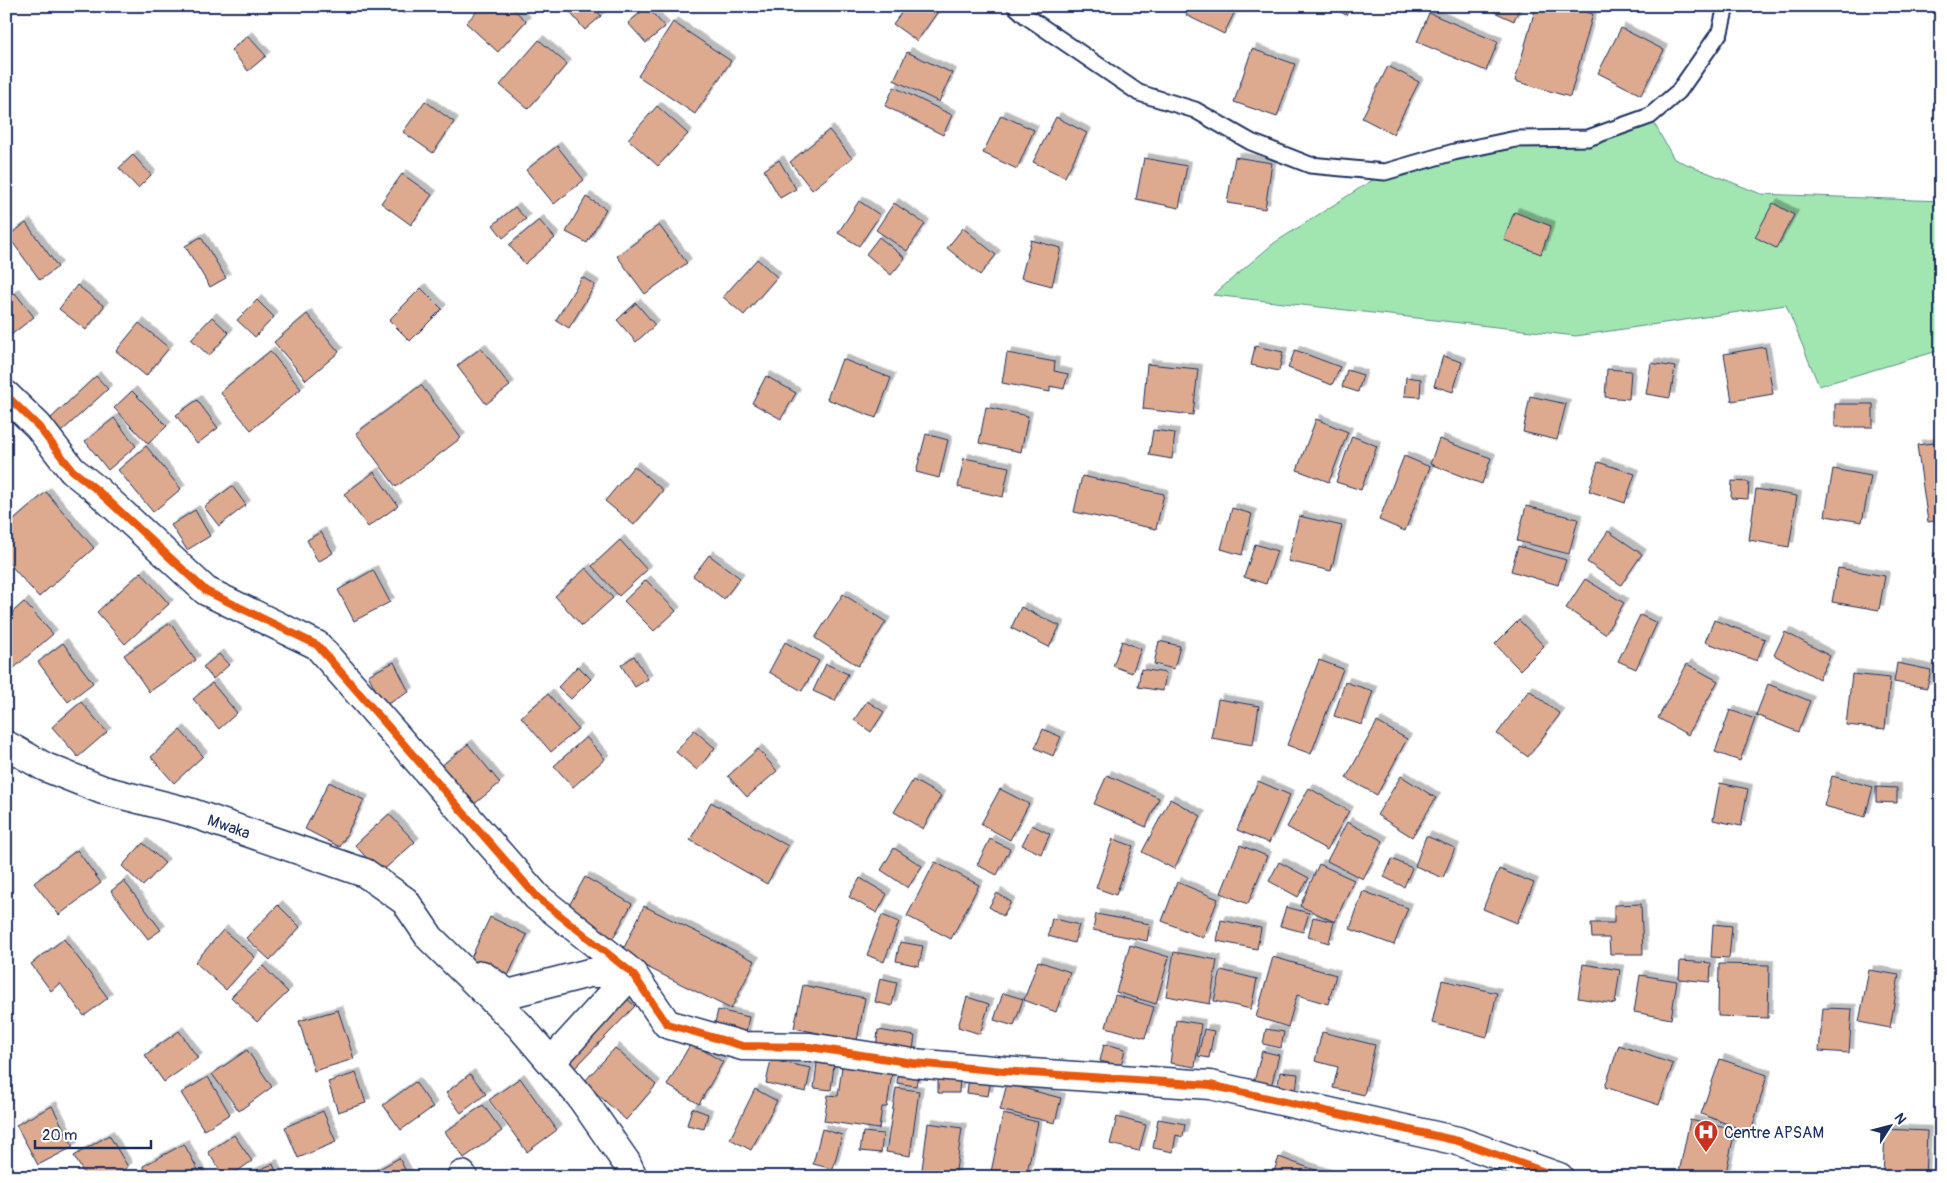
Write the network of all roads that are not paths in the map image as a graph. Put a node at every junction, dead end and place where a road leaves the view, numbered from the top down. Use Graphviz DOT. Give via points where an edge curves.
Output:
graph roads {
  1 [pos="1015,6"];
  2 [pos="1726,6"];
  3 [pos="6,395"];
  4 [pos="6,745"];
  5 [pos="430,938"];
  6 [pos="632,973"];
  7 [pos="551,1062"];
  8 [pos="633,1177"];
  9 [pos="1559,1177"];
  1 -- 2 [label="lane" via="1139,94 1196,110 1251,142 1310,165 1385,172 1454,152 1516,139 1588,138 1650,116 1679,91 1720,32"];
  3 -- 6 [label="street" via="38,426 72,470 206,591 316,645 537,897"];
  4 -- 5 [label="street, Mwaka" via="45,767 103,790 189,812 364,873 405,901"];
  5 -- 6 [label="street" via="508,994 589,973"];
  5 -- 7 [label="street" via="520,1026"];
  6 -- 7 [label="street"];
  6 -- 9 [label="street" via="667,1024 743,1046 810,1047 913,1063 1210,1086 1458,1141"];
  7 -- 8 [label="street" via="580,1096"];
}
